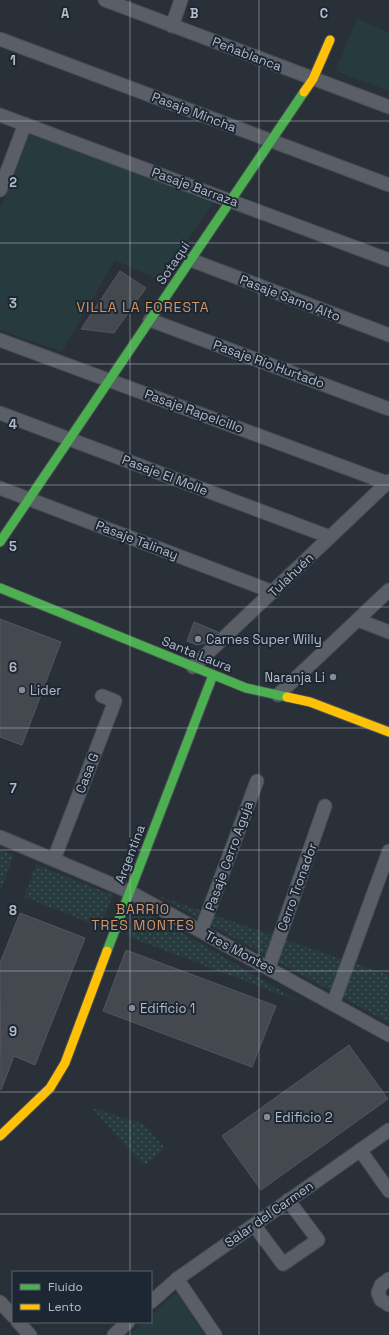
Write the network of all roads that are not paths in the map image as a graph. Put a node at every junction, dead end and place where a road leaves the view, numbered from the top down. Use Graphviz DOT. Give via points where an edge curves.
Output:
graph roads {
  1 [pos="105,0"];
  2 [pos="182,0"];
  3 [pos="172,26"];
  4 [pos="0,39"];
  5 [pos="330,40"];
  6 [pos="313,79"];
  7 [pos="389,107"];
  8 [pos="0,115"];
  9 [pos="25,124"];
  10 [pos="271,141"];
  11 [pos="389,185"];
  12 [pos="0,189"];
  13 [pos="231,201"];
  14 [pos="190,260"];
  15 [pos="389,260"];
  16 [pos="150,320"];
  17 [pos="389,335"];
  18 [pos="0,340"];
  19 [pos="110,380"];
  20 [pos="389,409"];
  21 [pos="0,413"];
  22 [pos="70,439"];
  23 [pos="388,482"];
  24 [pos="0,488"];
  25 [pos="29,499"];
  26 [pos="330,537"];
  27 [pos="0,542"];
  28 [pos="0,588"];
  29 [pos="389,590"];
  30 [pos="273,592"];
  31 [pos="358,620"];
  32 [pos="389,632"];
  33 [pos="193,667"];
  34 [pos="213,675"];
  35 [pos="278,695"];
  36 [pos="102,696"];
  37 [pos="389,732"];
  38 [pos="257,781"];
  39 [pos="325,806"];
  40 [pos="0,837"];
  41 [pos="389,851"];
  42 [pos="54,859"];
  43 [pos="130,892"];
  44 [pos="201,931"];
  45 [pos="269,967"];
  46 [pos="333,1004"];
  47 [pos="389,1035"];
  48 [pos="389,1130"];
  49 [pos="0,1136"];
  50 [pos="360,1150"];
  51 [pos="389,1191"];
  52 [pos="288,1200"];
  53 [pos="254,1225"];
  54 [pos="177,1279"];
  55 [pos="389,1279"];
  56 [pos="152,1301"];
  57 [pos="1,1304"];
  58 [pos="389,1305"];
  59 [pos="12,1315"];
  60 [pos="19,1323"];
  61 [pos="127,1323"];
  62 [pos="30,1335"];
  63 [pos="114,1335"];
  64 [pos="215,1335"];
  1 -- 3 [label="street, Peñablanca"];
  2 -- 3 [label="street"];
  3 -- 6 [label="street, Peñablanca"];
  4 -- 10 [label="street, Pasaje Mincha"];
  5 -- 6 [label="street, Sotaqui"];
  6 -- 7 [label="street, Peñablanca"];
  6 -- 10 [label="street, Sotaqui"];
  8 -- 9 [label="street, Pasaje Barraza"];
  9 -- 12 [label="street"];
  9 -- 13 [label="street, Pasaje Barraza"];
  10 -- 11 [label="street, Pasaje Mincha"];
  10 -- 13 [label="street, Sotaqui"];
  13 -- 14 [label="street, Sotaqui"];
  13 -- 15 [label="street, Pasaje Barraza"];
  14 -- 16 [label="street, Sotaqui"];
  14 -- 17 [label="street, Pasaje Samo Alto"];
  16 -- 19 [label="street, Sotaqui"];
  16 -- 20 [label="street, Pasaje Río Hurtado"];
  18 -- 19 [label="street, Pasaje Rapelcillo"];
  19 -- 22 [label="street, Sotaqui"];
  19 -- 23 [label="street, Pasaje Rapelcillo"];
  21 -- 22 [label="street, Pasaje El Molle"];
  22 -- 25 [label="street, Sotaqui"];
  22 -- 26 [label="street, Pasaje El Molle"];
  23 -- 26 [label="street, Tulahuén"];
  24 -- 25 [label="street, Pasaje Talinay"];
  25 -- 27 [label="street, Sotaqui"];
  25 -- 30 [label="street, Pasaje Talinay"];
  26 -- 30 [label="street, Tulahuén"];
  28 -- 33 [label="street, Santa Laura"];
  29 -- 31 [label="street"];
  30 -- 33 [label="street, Tulahuén"];
  31 -- 32 [label="street"];
  31 -- 35 [label="street"];
  33 -- 34 [label="street, Santa Laura"];
  34 -- 35 [label="street, Santa Laura" via="246,688"];
  34 -- 43 [label="street, Argentina"];
  35 -- 37 [label="street, Santa Laura" via="323,706"];
  36 -- 42 [label="street, Casa G" via="115,701"];
  38 -- 44 [label="street, Pasaje Cerro Aguja"];
  39 -- 45 [label="street, Cerro Tronador"];
  40 -- 42 [label="street, Tres Montes"];
  41 -- 46 [label="street"];
  42 -- 43 [label="street, Tres Montes"];
  43 -- 44 [label="street, Tres Montes"];
  43 -- 49 [label="street, Argentina" via="65,1064 50,1088"];
  44 -- 45 [label="street, Tres Montes"];
  45 -- 46 [label="street, Tres Montes"];
  46 -- 47 [label="street, Tres Montes"];
  48 -- 50 [label="street, Salar del Carmen"];
  50 -- 51 [label="street"];
  50 -- 52 [label="street, Salar del Carmen"];
  52 -- 53 [label="street, Salar del Carmen"];
  52 -- 53 [label="street" via="318,1240 283,1264"];
  53 -- 54 [label="street, Salar del Carmen"];
  54 -- 56 [label="street, Salar del Carmen"];
  54 -- 64 [label="street"];
  55 -- 58 [label="street" via="381,1285 378,1293 381,1300"];
  57 -- 59 [label="street"];
  60 -- 62 [label="street"];
  61 -- 63 [label="street"];
}
